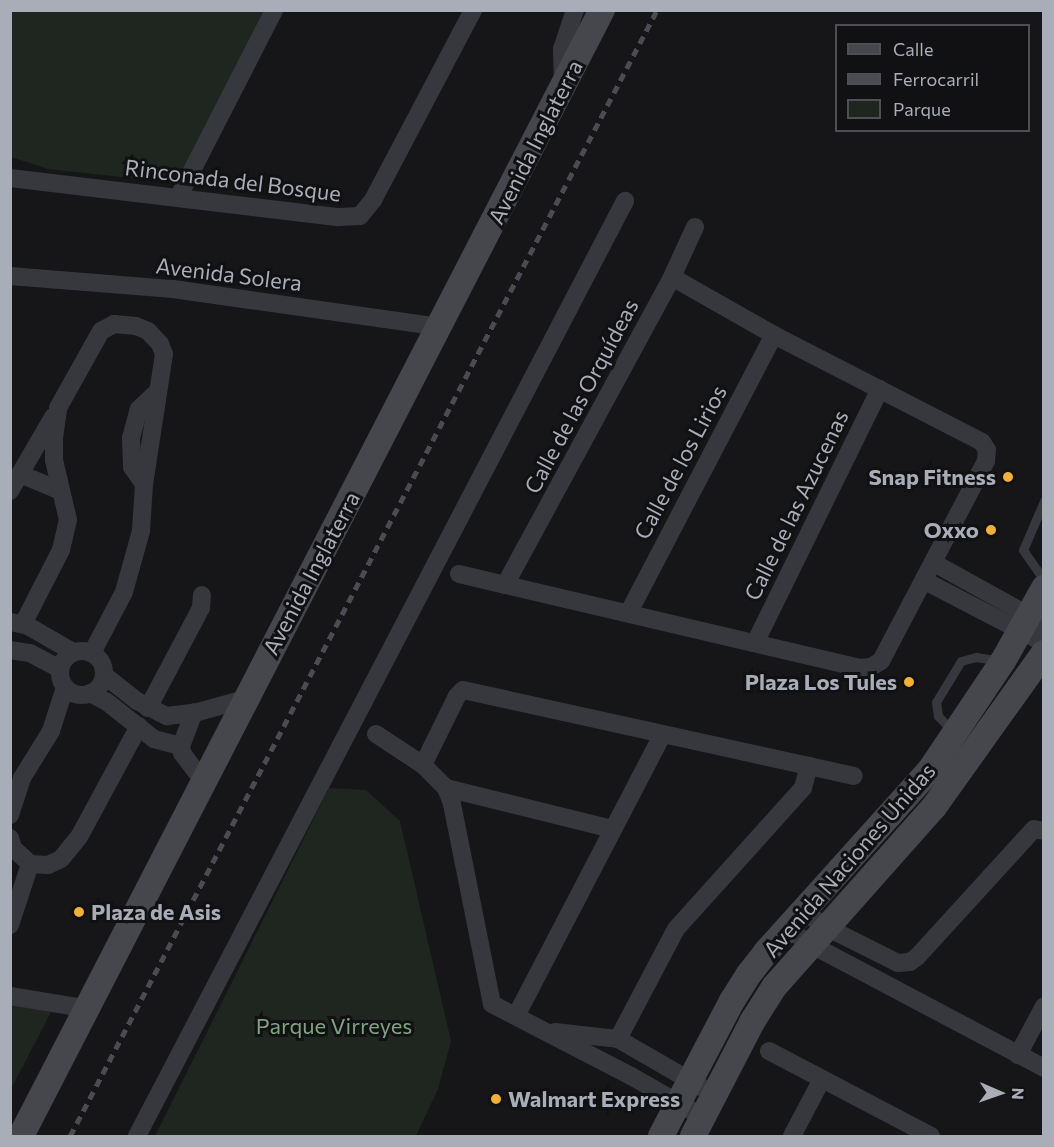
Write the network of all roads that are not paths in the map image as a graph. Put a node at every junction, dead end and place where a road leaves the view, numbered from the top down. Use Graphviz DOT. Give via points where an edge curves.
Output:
graph roads {
  1 [pos="274,10"];
  2 [pos="473,10"];
  3 [pos="575,10"];
  4 [pos="602,10"];
  5 [pos="563,87"];
  6 [pos="10,173"];
  7 [pos="19,179"];
  8 [pos="178,198"];
  9 [pos="625,201"];
  10 [pos="695,227"];
  11 [pos="10,276"];
  12 [pos="672,277"];
  13 [pos="441,327"];
  14 [pos="774,335"];
  15 [pos="880,389"];
  16 [pos="58,408"];
  17 [pos="20,474"];
  18 [pos="10,491"];
  19 [pos="61,491"];
  20 [pos="1044,501"];
  21 [pos="934,563"];
  22 [pos="459,574"];
  23 [pos="1044,580"];
  24 [pos="925,581"];
  25 [pos="506,585"];
  26 [pos="1044,588"];
  27 [pos="202,595"];
  28 [pos="629,612"];
  29 [pos="16,623"];
  30 [pos="1035,629"];
  31 [pos="755,643"];
  32 [pos="10,650"];
  33 [pos="74,652"];
  34 [pos="92,653"];
  35 [pos="1044,653"];
  36 [pos="1003,661"];
  37 [pos="60,669"];
  38 [pos="104,675"];
  39 [pos="66,687"];
  40 [pos="90,693"];
  41 [pos="245,699"];
  42 [pos="148,708"];
  43 [pos="194,712"];
  44 [pos="139,726"];
  45 [pos="955,733"];
  46 [pos="376,734"];
  47 [pos="662,735"];
  48 [pos="181,746"];
  49 [pos="423,765"];
  50 [pos="809,766"];
  51 [pos="930,770"];
  52 [pos="854,776"];
  53 [pos="205,784"];
  54 [pos="950,786"];
  55 [pos="446,788"];
  56 [pos="10,815"];
  57 [pos="612,829"];
  58 [pos="1044,831"];
  59 [pos="10,838"];
  60 [pos="30,864"];
  61 [pos="795,920"];
  62 [pos="10,925"];
  63 [pos="818,935"];
  64 [pos="10,996"];
  65 [pos="1044,1006"];
  66 [pos="89,1009"];
  67 [pos="516,1016"];
  68 [pos="545,1031"];
  69 [pos="618,1039"];
  70 [pos="769,1051"];
  71 [pos="1018,1055"];
  72 [pos="1044,1068"];
  73 [pos="822,1079"];
  74 [pos="691,1081"];
  75 [pos="715,1095"];
  76 [pos="679,1103"];
  77 [pos="698,1127"];
  78 [pos="21,1137"];
  79 [pos="137,1137"];
  80 [pos="661,1137"];
  81 [pos="792,1137"];
  82 [pos="932,1137"];
  1 -- 8 [label="street"];
  2 -- 8 [label="street, Rinconada del Bosque" via="373,200 360,216 339,217"];
  3 -- 5 [label="street" via="562,49"];
  4 -- 5 [label="street, Avenida Inglaterra"];
  5 -- 13 [label="street, Avenida Inglaterra"];
  6 -- 7 [label="street, Rinconada del Bosque"];
  7 -- 8 [label="street, Rinconada del Bosque"];
  9 -- 79 [label="street"];
  10 -- 12 [label="street, Calle de las Orquídeas"];
  11 -- 13 [label="street, Avenida Solera" via="172,289"];
  12 -- 14 [label="street"];
  12 -- 25 [label="street, Calle de las Orquídeas"];
  13 -- 41 [label="street, Avenida Inglaterra"];
  14 -- 15 [label="street"];
  14 -- 28 [label="street, Calle de los Lirios"];
  15 -- 21 [label="street" via="982,442 987,450 986,461"];
  15 -- 31 [label="street, Calle de las Azucenas"];
  16 -- 17 [label="street"];
  16 -- 19 [label="street" via="54,460"];
  16 -- 34 [label="street" via="101,331 114,324 136,326 148,331 160,344 164,354 157,392 143,402 131,438 132,467 144,483 136,555 124,592"];
  17 -- 18 [label="street"];
  17 -- 19 [label="street"];
  19 -- 29 [label="street" via="68,520 61,550"];
  20 -- 23 [label="lane" via="1023,550"];
  21 -- 24 [label="street"];
  21 -- 30 [label="street"];
  22 -- 25 [label="street"];
  24 -- 30 [label="street"];
  24 -- 31 [label="street" via="881,661 871,667 859,668"];
  25 -- 28 [label="street"];
  26 -- 30 [label="street, Avenida Naciones Unidas"];
  27 -- 42 [label="street" via="201,608"];
  28 -- 31 [label="street"];
  29 -- 33 [label="street"];
  30 -- 36 [label="street, Avenida Naciones Unidas"];
  32 -- 37 [label="street" via="30,653"];
  33 -- 34 [label="street"];
  33 -- 37 [label="street" via="64,659"];
  34 -- 38 [label="street" via="103,666"];
  35 -- 54 [label="street, Avenida Naciones Unidas"];
  36 -- 45 [label="street, Avenida Naciones Unidas"];
  36 -- 45 [label="lane" via="976,657 960,661 936,702 938,716"];
  37 -- 39 [label="street"];
  38 -- 40 [label="street"];
  38 -- 42 [label="street"];
  39 -- 40 [label="street" via="81,694"];
  39 -- 56 [label="street" via="51,731 22,778"];
  40 -- 44 [label="street"];
  41 -- 43 [label="street"];
  41 -- 53 [label="street, Avenida Inglaterra"];
  42 -- 43 [label="street" via="167,716"];
  43 -- 48 [label="street"];
  44 -- 48 [label="street" via="154,739"];
  44 -- 60 [label="street" via="79,837 61,859 48,865"];
  45 -- 51 [label="street, Avenida Naciones Unidas"];
  46 -- 49 [label="street"];
  47 -- 49 [label="street" via="463,690"];
  47 -- 50 [label="street"];
  47 -- 57 [label="street"];
  48 -- 53 [label="street"];
  49 -- 55 [label="street"];
  50 -- 52 [label="street"];
  50 -- 69 [label="street" via="803,788 676,928"];
  51 -- 54 [label="street"];
  51 -- 61 [label="street, Avenida Naciones Unidas"];
  53 -- 66 [label="street, Avenida Inglaterra"];
  54 -- 63 [label="street, Avenida Naciones Unidas"];
  55 -- 57 [label="street"];
  55 -- 67 [label="street" via="492,1004"];
  57 -- 67 [label="street"];
  58 -- 63 [label="street" via="1034,829 910,962 897,963"];
  59 -- 60 [label="street" via="13,848"];
  60 -- 62 [label="street"];
  61 -- 63 [label="street"];
  61 -- 74 [label="street, Avenida Naciones Unidas" via="766,952 732,1001"];
  63 -- 71 [label="street"];
  63 -- 75 [label="street, Avenida Naciones Unidas" via="774,987"];
  64 -- 66 [label="street"];
  65 -- 71 [label="street"];
  66 -- 78 [label="street, Avenida Inglaterra"];
  67 -- 68 [label="street"];
  68 -- 69 [label="street"];
  68 -- 76 [label="street"];
  69 -- 74 [label="street"];
  70 -- 73 [label="street"];
  71 -- 72 [label="street"];
  73 -- 81 [label="street"];
  73 -- 82 [label="street"];
  74 -- 75 [label="street"];
  74 -- 76 [label="street, Avenida Naciones Unidas"];
  75 -- 77 [label="street, Avenida Naciones Unidas"];
  76 -- 77 [label="street"];
  76 -- 80 [label="street, Avenida Naciones Unidas"];
}
